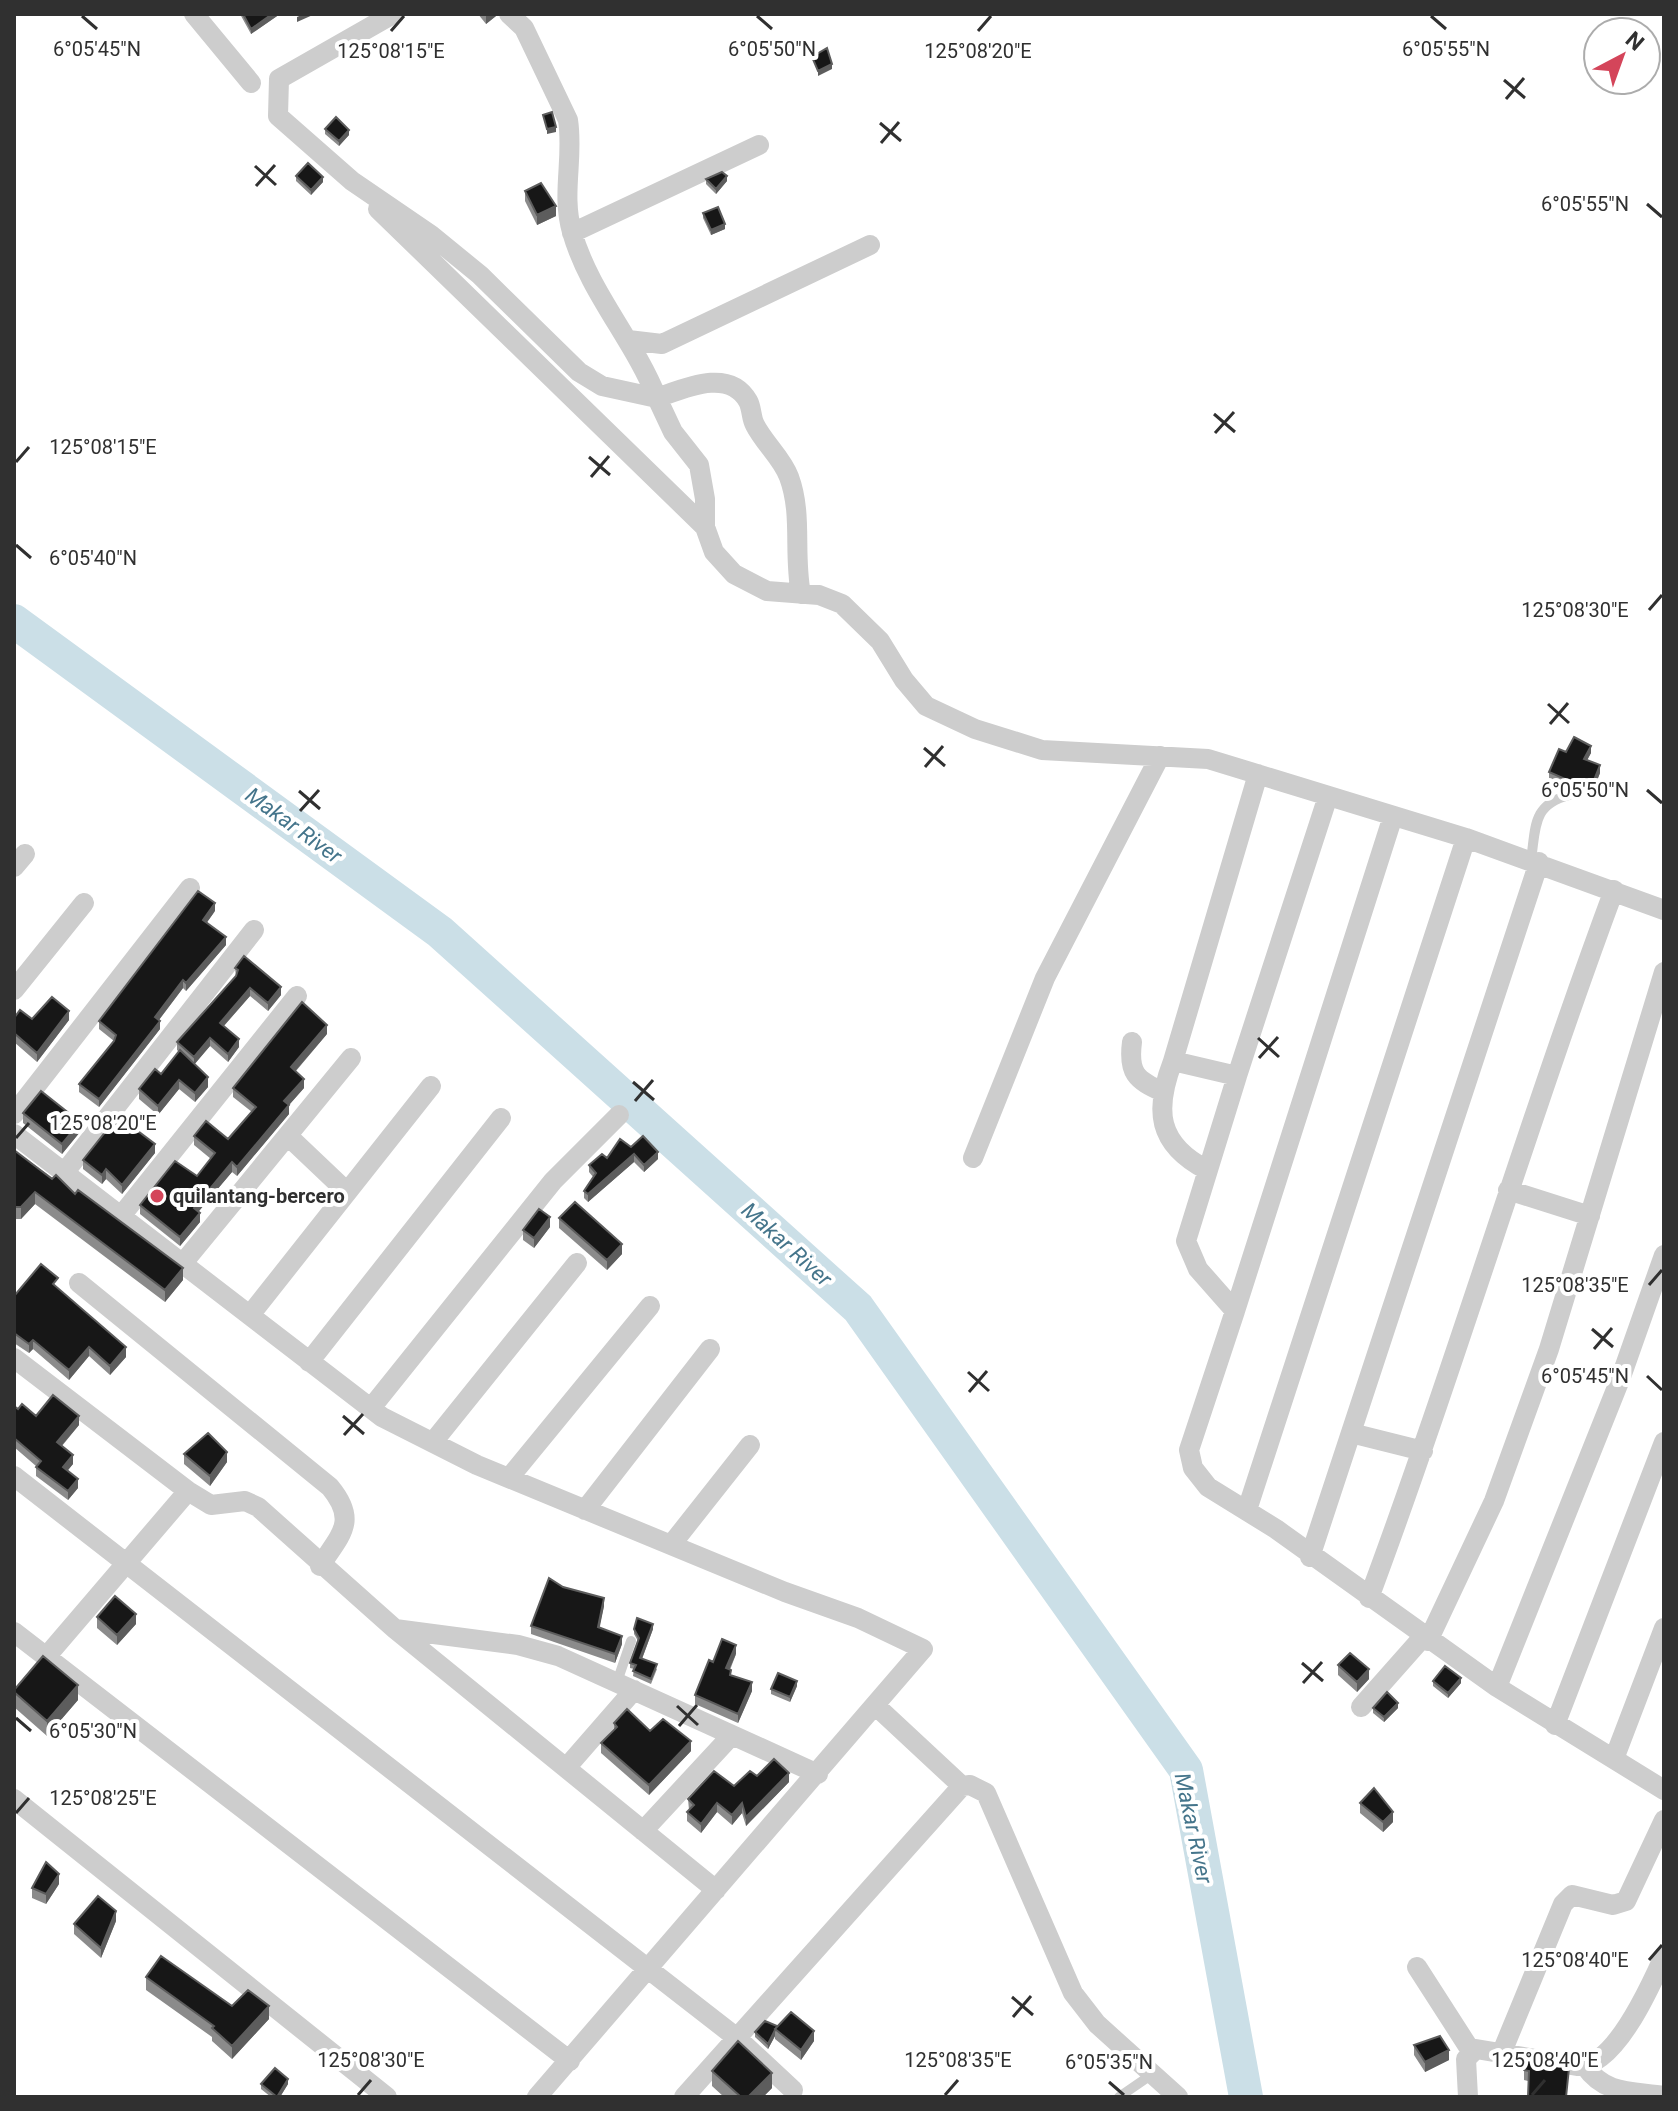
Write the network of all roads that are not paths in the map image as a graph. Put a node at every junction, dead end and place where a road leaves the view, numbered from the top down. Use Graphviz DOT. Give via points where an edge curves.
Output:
graph roads {
  1 [pos="194,14"];
  2 [pos="393,14"];
  3 [pos="509,14"];
  4 [pos="279,79"];
  5 [pos="251,83"];
  6 [pos="278,116"];
  7 [pos="759,145"];
  8 [pos="328,160"];
  9 [pos="572,233"];
  10 [pos="870,245"];
  11 [pos="628,340"];
  12 [pos="657,398"];
  13 [pos="705,527"];
  14 [pos="801,594"];
  15 [pos="1160,756"];
  16 [pos="1258,774"];
  17 [pos="1569,795"];
  18 [pos="1328,796"];
  19 [pos="1393,816"];
  20 [pos="1466,838"];
  21 [pos="1535,861"];
  22 [pos="190,888"];
  23 [pos="1614,890"];
  24 [pos="84,903"];
  25 [pos="1664,910"];
  26 [pos="254,930"];
  27 [pos="1664,972"];
  28 [pos="14,990"];
  29 [pos="297,996"];
  30 [pos="1132,1042"];
  31 [pos="351,1058"];
  32 [pos="1173,1061"];
  33 [pos="1237,1076"];
  34 [pos="431,1086"];
  35 [pos="1163,1092"];
  36 [pos="14,1114"];
  37 [pos="619,1115"];
  38 [pos="501,1118"];
  39 [pos="14,1134"];
  40 [pos="288,1136"];
  41 [pos="973,1158"];
  42 [pos="1199,1166"];
  43 [pos="64,1173"];
  44 [pos="1508,1190"];
  45 [pos="347,1192"];
  46 [pos="121,1216"];
  47 [pos="1590,1216"];
  48 [pos="1664,1255"];
  49 [pos="183,1263"];
  50 [pos="577,1263"];
  51 [pos="79,1283"];
  52 [pos="650,1306"];
  53 [pos="1235,1311"];
  54 [pos="250,1315"];
  55 [pos="710,1349"];
  56 [pos="14,1358"];
  57 [pos="309,1362"];
  58 [pos="371,1408"];
  59 [pos="1351,1433"];
  60 [pos="433,1442"];
  61 [pos="1664,1442"];
  62 [pos="750,1445"];
  63 [pos="1423,1451"];
  64 [pos="14,1476"];
  65 [pos="509,1478"];
  66 [pos="188,1491"];
  67 [pos="585,1510"];
  68 [pos="1247,1510"];
  69 [pos="671,1545"];
  70 [pos="1310,1557"];
  71 [pos="128,1563"];
  72 [pos="320,1566"];
  73 [pos="1369,1598"];
  74 [pos="1664,1628"];
  75 [pos="395,1629"];
  76 [pos="14,1632"];
  77 [pos="1426,1639"];
  78 [pos="631,1641"];
  79 [pos="46,1657"];
  80 [pos="626,1686"];
  81 [pos="1497,1687"];
  82 [pos="876,1706"];
  83 [pos="1361,1707"];
  84 [pos="1555,1725"];
  85 [pos="732,1735"];
  86 [pos="1614,1759"];
  87 [pos="566,1768"];
  88 [pos="818,1774"];
  89 [pos="962,1786"];
  90 [pos="1664,1790"];
  91 [pos="14,1799"];
  92 [pos="1664,1820"];
  93 [pos="643,1831"];
  94 [pos="716,1890"];
  95 [pos="1664,1956"];
  96 [pos="1417,1967"];
  97 [pos="646,1969"];
  98 [pos="737,2038"];
  99 [pos="1471,2051"];
  100 [pos="1502,2052"];
  101 [pos="570,2061"];
  102 [pos="1585,2066"];
  103 [pos="1151,2075"];
  104 [pos="796,2094"];
  105 [pos="1664,2096"];
  106 [pos="387,2097"];
  107 [pos="537,2097"];
  108 [pos="684,2097"];
  109 [pos="1119,2097"];
  110 [pos="1178,2097"];
  111 [pos="1468,2097"];
  1 -- 5 [label="street"];
  2 -- 4 [label="street"];
  3 -- 9 [label="street" via="524,28 568,120 566,184"];
  4 -- 5 [label="street"];
  4 -- 6 [label="street"];
  5 -- 6 [label="street"];
  6 -- 8 [label="street"];
  7 -- 9 [label="street"];
  8 -- 12 [label="street" via="480,275 579,372 602,386"];
  8 -- 13 [label="street"];
  9 -- 11 [label="street"];
  10 -- 11 [label="street" via="662,344"];
  11 -- 12 [label="street"];
  12 -- 13 [label="street" via="673,432 699,465"];
  12 -- 14 [label="street" via="701,382 737,390 748,401 754,423 788,473 796,499 795,561"];
  13 -- 14 [label="street" via="714,552 734,574 767,591"];
  14 -- 15 [label="street" via="842,604 880,641 926,706 975,729 1042,750"];
  15 -- 16 [label="street" via="1208,759"];
  15 -- 41 [label="street" via="1045,978"];
  16 -- 18 [label="street"];
  16 -- 32 [label="street"];
  17 -- 21 [label="lane" via="1550,800 1540,811"];
  18 -- 19 [label="street"];
  18 -- 33 [label="street"];
  19 -- 20 [label="street"];
  19 -- 53 [label="street"];
  20 -- 21 [label="street"];
  20 -- 68 [label="street"];
  21 -- 23 [label="street"];
  21 -- 59 [label="street"];
  22 -- 36 [label="street"];
  23 -- 25 [label="street"];
  23 -- 44 [label="street"];
  24 -- 28 [label="street"];
  26 -- 43 [label="street"];
  27 -- 47 [label="street"];
  29 -- 46 [label="street"];
  30 -- 35 [label="street" via="1129,1062 1134,1073"];
  31 -- 40 [label="street"];
  32 -- 33 [label="street"];
  32 -- 35 [label="street"];
  33 -- 42 [label="street"];
  34 -- 45 [label="street"];
  35 -- 42 [label="street" via="1160,1114 1167,1134"];
  37 -- 58 [label="street" via="553,1181"];
  38 -- 57 [label="street"];
  39 -- 43 [label="street"];
  40 -- 45 [label="street"];
  40 -- 49 [label="street"];
  42 -- 53 [label="street" via="1200,1197 1189,1228 1189,1251"];
  43 -- 46 [label="street"];
  44 -- 47 [label="street"];
  44 -- 63 [label="street"];
  45 -- 54 [label="street"];
  46 -- 49 [label="street"];
  47 -- 77 [label="street" via="1494,1501"];
  48 -- 81 [label="street"];
  49 -- 54 [label="street"];
  50 -- 60 [label="street"];
  51 -- 72 [label="street" via="330,1487 344,1504 347,1518"];
  52 -- 65 [label="street"];
  53 -- 68 [label="street" via="1189,1450 1193,1468 1208,1487"];
  54 -- 57 [label="street"];
  55 -- 67 [label="street"];
  56 -- 66 [label="street"];
  57 -- 58 [label="street"];
  58 -- 60 [label="street"];
  59 -- 63 [label="street"];
  59 -- 70 [label="street"];
  60 -- 65 [label="street"];
  61 -- 84 [label="street"];
  62 -- 69 [label="street"];
  63 -- 73 [label="street"];
  64 -- 71 [label="street"];
  65 -- 67 [label="street"];
  66 -- 71 [label="street"];
  66 -- 72 [label="street" via="211,1505 251,1502"];
  67 -- 69 [label="street"];
  68 -- 70 [label="street"];
  69 -- 82 [label="street" via="923,1649"];
  70 -- 73 [label="street"];
  71 -- 79 [label="street"];
  71 -- 97 [label="street"];
  72 -- 75 [label="street"];
  73 -- 77 [label="street"];
  74 -- 86 [label="street"];
  75 -- 80 [label="street" via="518,1645"];
  75 -- 87 [label="street"];
  76 -- 79 [label="street"];
  77 -- 81 [label="street"];
  77 -- 83 [label="street"];
  78 -- 80 [label="lane"];
  79 -- 101 [label="street"];
  80 -- 85 [label="street"];
  80 -- 87 [label="street"];
  81 -- 84 [label="street"];
  82 -- 88 [label="street"];
  82 -- 89 [label="street"];
  84 -- 86 [label="street"];
  85 -- 88 [label="street"];
  85 -- 93 [label="street"];
  86 -- 90 [label="street"];
  87 -- 93 [label="street"];
  88 -- 94 [label="street"];
  89 -- 98 [label="street"];
  89 -- 103 [label="street" via="986,1793 1073,1993"];
  91 -- 106 [label="street"];
  92 -- 100 [label="street" via="1626,1901 1613,1905 1572,1895 1563,1904"];
  93 -- 94 [label="street"];
  94 -- 97 [label="street"];
  95 -- 102 [label="street" via="1619,2037"];
  96 -- 99 [label="street"];
  97 -- 98 [label="street"];
  97 -- 101 [label="street"];
  98 -- 104 [label="street"];
  98 -- 108 [label="street"];
  99 -- 100 [label="street"];
  99 -- 111 [label="street" via="1466,2059"];
  100 -- 102 [label="street"];
  101 -- 107 [label="street"];
  102 -- 105 [label="street" via="1600,2085"];
  103 -- 109 [label="lane"];
  103 -- 110 [label="street"];
}
